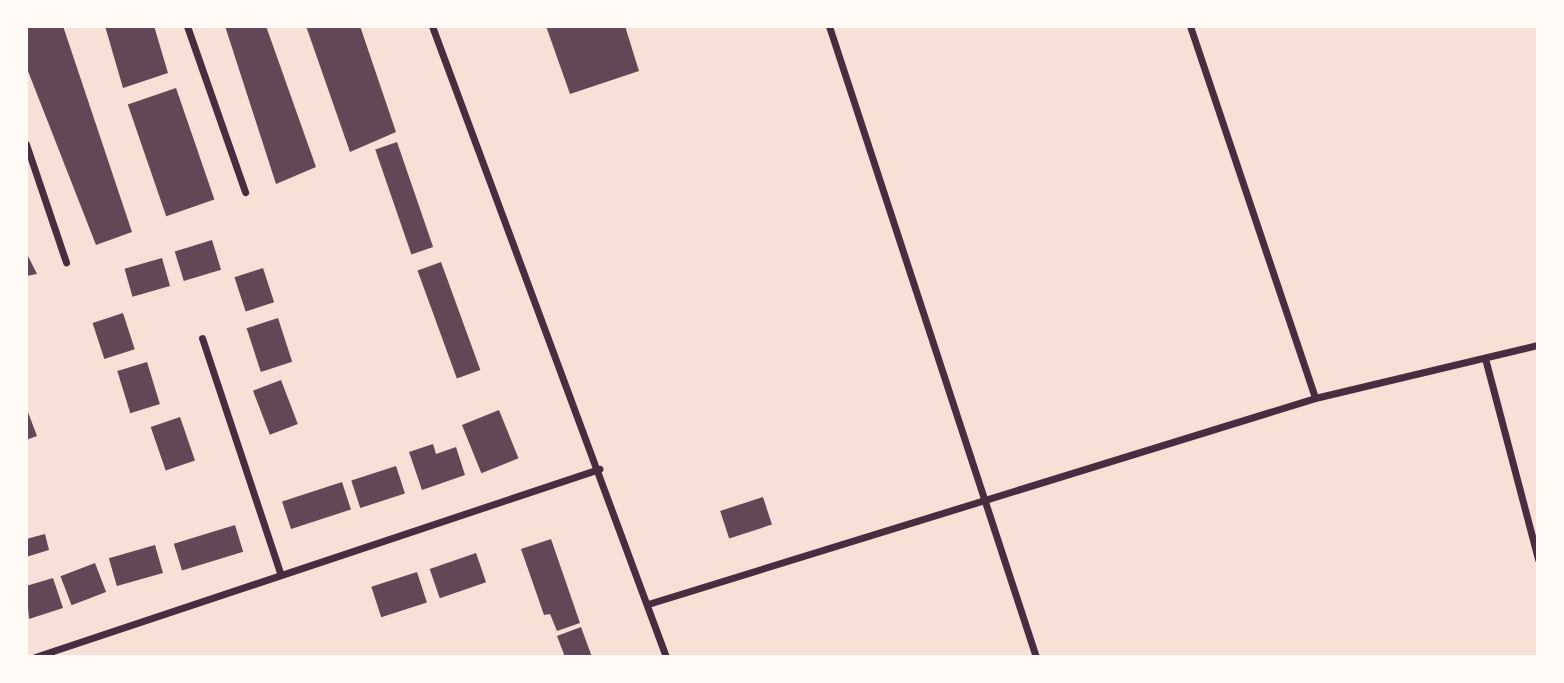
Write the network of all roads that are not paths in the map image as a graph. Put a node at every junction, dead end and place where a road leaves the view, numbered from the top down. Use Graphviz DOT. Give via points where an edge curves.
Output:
graph roads {
  1 [pos="187,26"];
  2 [pos="432,26"];
  3 [pos="829,26"];
  4 [pos="1190,26"];
  5 [pos="26,144"];
  6 [pos="245,192"];
  7 [pos="66,262"];
  8 [pos="202,338"];
  9 [pos="1538,345"];
  10 [pos="1486,362"];
  11 [pos="1315,398"];
  12 [pos="599,469"];
  13 [pos="986,501"];
  14 [pos="1538,559"];
  15 [pos="280,573"];
  16 [pos="648,604"];
  17 [pos="36,657"];
  18 [pos="666,657"];
  19 [pos="1036,657"];
  1 -- 6 [label="street"];
  2 -- 12 [label="street"];
  3 -- 13 [label="street"];
  4 -- 11 [label="street"];
  5 -- 7 [label="street"];
  8 -- 15 [label="street"];
  9 -- 10 [label="street"];
  10 -- 11 [label="street"];
  10 -- 14 [label="street"];
  11 -- 13 [label="street"];
  12 -- 15 [label="street"];
  12 -- 16 [label="street"];
  13 -- 16 [label="street"];
  13 -- 19 [label="street"];
  15 -- 17 [label="street"];
  16 -- 18 [label="street"];
}
